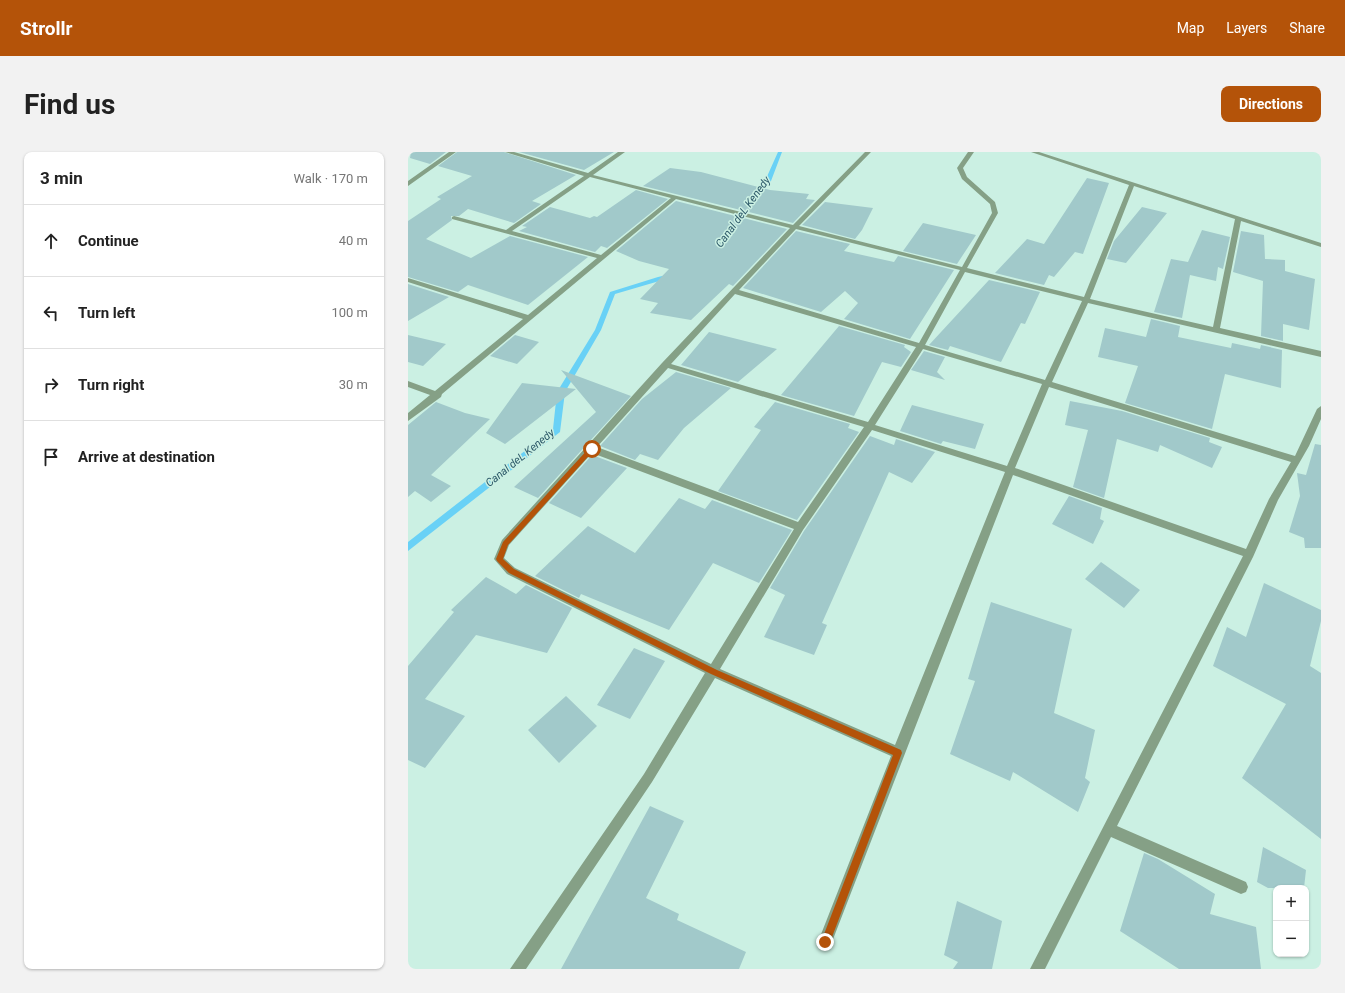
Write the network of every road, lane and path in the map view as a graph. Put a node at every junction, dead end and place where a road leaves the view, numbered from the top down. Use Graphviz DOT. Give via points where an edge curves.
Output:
graph roads {
  1 [pos="453,152"];
  2 [pos="508,152"];
  3 [pos="622,152"];
  4 [pos="868,152"];
  5 [pos="971,152"];
  6 [pos="1034,152"];
  7 [pos="588,175"];
  8 [pos="408,184"];
  9 [pos="1132,184"];
  10 [pos="676,196"];
  11 [pos="454,218"];
  12 [pos="1238,218"];
  13 [pos="794,225"];
  14 [pos="507,232"];
  15 [pos="1321,245"];
  16 [pos="602,257"];
  17 [pos="964,269"];
  18 [pos="408,280"];
  19 [pos="733,291"];
  20 [pos="1086,300"];
  21 [pos="529,318"];
  22 [pos="1216,330"];
  23 [pos="920,347"];
  24 [pos="1321,354"];
  25 [pos="665,366"];
  26 [pos="1047,383"];
  27 [pos="408,384"];
  28 [pos="438,395"];
  29 [pos="1321,409"];
  30 [pos="408,418"];
  31 [pos="870,426"];
  32 [pos="592,449"];
  33 [pos="1297,460"];
  34 [pos="1010,470"];
  35 [pos="800,527"];
  36 [pos="1249,554"];
  37 [pos="714,672"];
  38 [pos="898,753"];
  39 [pos="1108,829"];
  40 [pos="1241,888"];
  41 [pos="825,942"];
  42 [pos="517,969"];
  43 [pos="1037,969"];
  1 -- 8 [label="street"];
  2 -- 7 [label="street"];
  3 -- 7 [label="street"];
  4 -- 13 [label="street"];
  5 -- 17 [label="street" via="960,168 964,178 993,203 995,213"];
  6 -- 9 [label="street"];
  7 -- 10 [label="street"];
  7 -- 14 [label="street"];
  9 -- 12 [label="street"];
  9 -- 20 [label="street"];
  10 -- 13 [label="street"];
  10 -- 16 [label="street"];
  11 -- 14 [label="street"];
  12 -- 15 [label="street"];
  12 -- 22 [label="street"];
  13 -- 17 [label="street"];
  13 -- 19 [label="street"];
  14 -- 16 [label="street"];
  16 -- 21 [label="street"];
  17 -- 20 [label="street"];
  17 -- 23 [label="street"];
  18 -- 21 [label="street"];
  19 -- 23 [label="street"];
  19 -- 25 [label="street"];
  20 -- 22 [label="street"];
  20 -- 26 [label="street"];
  21 -- 28 [label="street"];
  22 -- 24 [label="street"];
  23 -- 26 [label="street"];
  23 -- 31 [label="street"];
  25 -- 31 [label="street"];
  25 -- 32 [label="street"];
  26 -- 33 [label="street"];
  26 -- 34 [label="street"];
  27 -- 28 [label="street"];
  28 -- 30 [label="street"];
  29 -- 33 [label="street"];
  31 -- 34 [label="street"];
  31 -- 35 [label="street"];
  32 -- 35 [label="street"];
  32 -- 37 [label="street" via="505,543 499,559 511,571"];
  33 -- 36 [label="street" via="1274,499"];
  34 -- 36 [label="street"];
  34 -- 38 [label="street"];
  35 -- 37 [label="street"];
  36 -- 39 [label="street"];
  37 -- 38 [label="street"];
  37 -- 42 [label="street" via="648,778"];
  38 -- 41 [label="street"];
  39 -- 40 [label="street"];
  39 -- 43 [label="street"];
}
